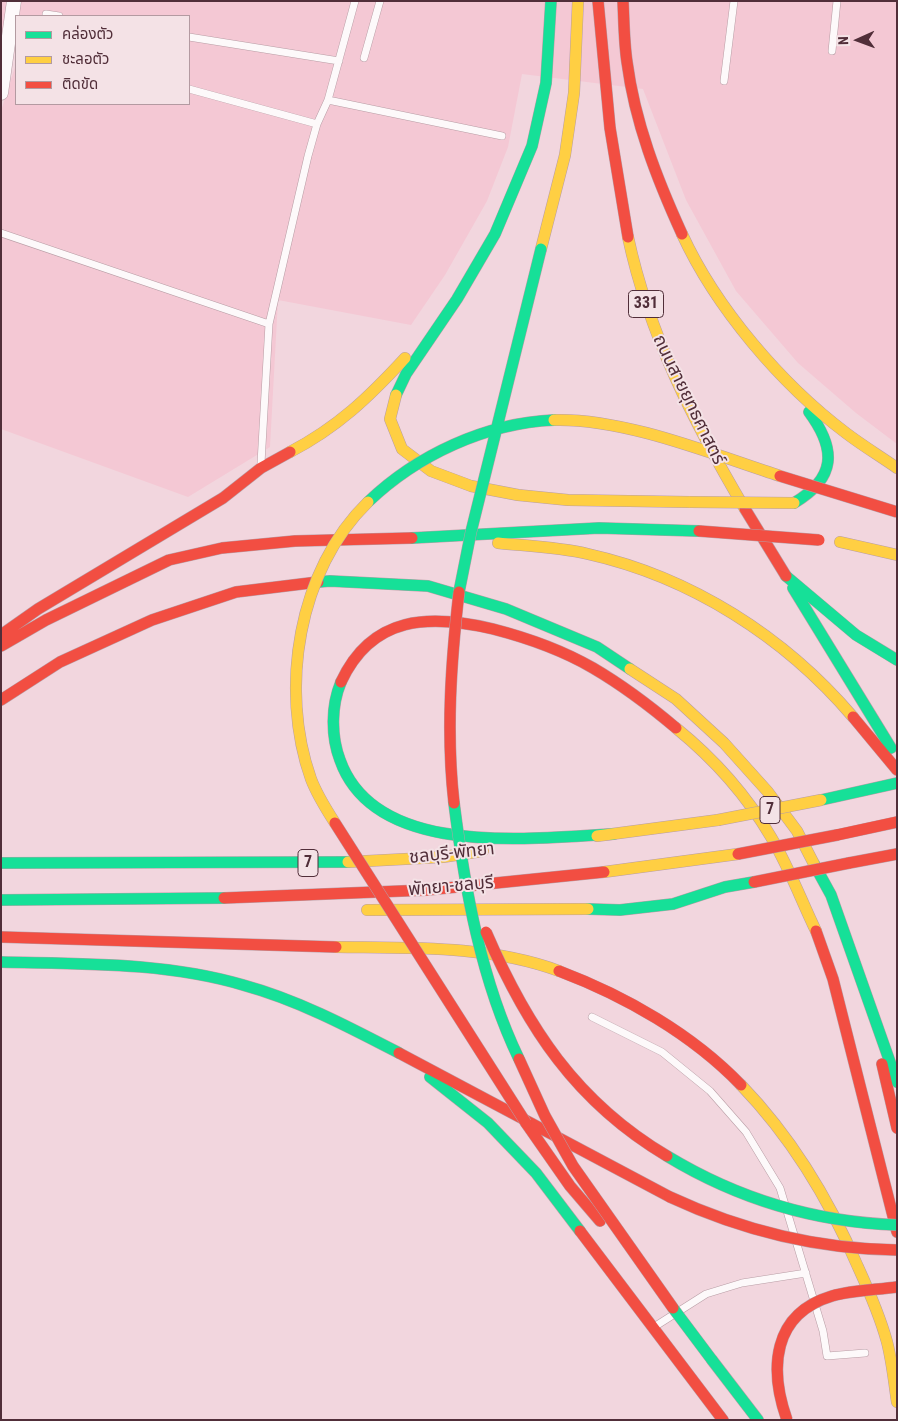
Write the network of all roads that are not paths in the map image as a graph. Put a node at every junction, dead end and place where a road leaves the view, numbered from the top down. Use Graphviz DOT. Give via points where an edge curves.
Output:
graph roads {
  1 [pos="14,1"];
  2 [pos="355,1"];
  3 [pos="380,1"];
  4 [pos="551,1"];
  5 [pos="578,1"];
  6 [pos="598,1"];
  7 [pos="623,1"];
  8 [pos="734,1"];
  9 [pos="837,1"];
  10 [pos="46,14"];
  11 [pos="52,15"];
  12 [pos="190,37"];
  13 [pos="832,51"];
  14 [pos="364,58"];
  15 [pos="339,61"];
  16 [pos="2,79"];
  17 [pos="724,81"];
  18 [pos="190,89"];
  19 [pos="1,93"];
  20 [pos="328,100"];
  21 [pos="317,124"];
  22 [pos="502,136"];
  23 [pos="1,232"];
  24 [pos="457,300"];
  25 [pos="269,324"];
  26 [pos="763,356"];
  27 [pos="261,468"];
  28 [pos="897,468"];
  29 [pos="897,512"];
  30 [pos="442,537"];
  31 [pos="840,542"];
  32 [pos="897,549"];
  33 [pos="897,555"];
  34 [pos="786,576"];
  35 [pos="1,634"];
  36 [pos="1,646"];
  37 [pos="897,660"];
  38 [pos="1,700"];
  39 [pos="897,758"];
  40 [pos="897,770"];
  41 [pos="897,783"];
  42 [pos="456,816"];
  43 [pos="892,823"];
  44 [pos="614,834"];
  45 [pos="897,854"];
  46 [pos="1,863"];
  47 [pos="97,899"];
  48 [pos="1,900"];
  49 [pos="270,908"];
  50 [pos="358,910"];
  51 [pos="1,937"];
  52 [pos="1,962"];
  53 [pos="868,1005"];
  54 [pos="592,1017"];
  55 [pos="400,1053"];
  56 [pos="897,1082"];
  57 [pos="897,1128"];
  58 [pos="897,1225"];
  59 [pos="897,1232"];
  60 [pos="897,1250"];
  61 [pos="806,1273"];
  62 [pos="897,1287"];
  63 [pos="673,1308"];
  64 [pos="877,1314"];
  65 [pos="654,1327"];
  66 [pos="865,1353"];
  67 [pos="897,1362"];
  68 [pos="897,1402"];
  69 [pos="723,1420"];
  70 [pos="758,1420"];
  71 [pos="787,1420"];
  1 -- 16 [label="street"];
  2 -- 15 [label="lane"];
  3 -- 14 [label="lane"];
  4 -- 24 [label="main road" via="551,40 537,132 496,232"];
  5 -- 42 [label="main road, bridge" via="574,93 565,155 460,584 449,711"];
  6 -- 34 [label="main road, ถนนสายยุทธศาสตร์ / 331" via="609,134 621,204 656,336 705,440"];
  7 -- 26 [label="main road" via="627,64 634,104 660,187 704,276"];
  8 -- 17 [label="lane"];
  9 -- 13 [label="lane"];
  10 -- 11 [label="lane"];
  12 -- 15 [label="lane"];
  15 -- 20 [label="lane"];
  16 -- 19 [label="street"];
  18 -- 21 [label="lane"];
  20 -- 21 [label="lane"];
  20 -- 22 [label="lane"];
  21 -- 25 [label="lane"];
  23 -- 25 [label="lane"];
  24 -- 26 [label="main road, bridge" via="401,382 392,401 390,419 394,438 406,455 429,472 529,499 794,503 813,491 826,473 830,456 827,438 819,423"];
  24 -- 27 [label="main road" via="370,396 321,436"];
  25 -- 27 [label="lane"];
  26 -- 28 [label="main road" via="833,423"];
  27 -- 35 [label="main road" via="223,498"];
  29 -- 63 [label="main road, bridge" via="626,429 594,422 560,420 519,425 472,438 430,456 385,486 352,520 329,556 309,602 299,638 296,705 300,741 311,778 326,809 531,1130 570,1186"];
  30 -- 31 [label="main road, bridge" via="598,528 699,531"];
  30 -- 36 [label="main road" via="295,541 222,548 169,560 46,620"];
  30 -- 40 [label="main road" via="599,557 696,593 784,650 822,684"];
  31 -- 32 [label="main road"];
  31 -- 33 [label="main road"];
  34 -- 37 [label="main road" via="856,635"];
  34 -- 39 [label="main road, ถนนสายยุทธศาสตร์"];
  38 -- 53 [label="main road" via="60,662 152,620 236,592 330,581 428,586 506,608 597,647 676,699 724,743 768,792 797,831 832,895"];
  41 -- 44 [label="main road, ชลบุรี-พัทยา / 7, bridge" via="718,820"];
  42 -- 58 [label="main road, bridge" via="484,927 504,976 529,1021 560,1064 593,1100 662,1155 741,1194 818,1218"];
  42 -- 63 [label="main road, bridge" via="474,930 506,1032 544,1116 582,1181"];
  43 -- 47 [label="main road, พัทยา-ชลบุรี / 7, bridge" via="738,854 602,874 362,894"];
  44 -- 46 [label="main road, ชลบุรี-พัทยา / 7" via="424,858 318,862"];
  44 -- 59 [label="main road" via="484,837 438,833 403,824 374,808 351,785 336,755 332,722 337,690 352,660 376,638 405,623 438,618 513,634 562,652 608,677 660,715 709,758 743,795 771,837 825,950 864,1092"];
  45 -- 50 [label="main road, bridge" via="726,887 673,904 620,910"];
  47 -- 48 [label="main road, พัทยา-ชลบุรี / 7"];
  47 -- 49 [label="main road"];
  51 -- 64 [label="main road" via="367,948 488,955 540,965 593,985 646,1010 684,1035 736,1077 787,1134 820,1185 846,1234"];
  52 -- 55 [label="main road" via="166,969 241,984 322,1013"];
  53 -- 56 [label="main road"];
  53 -- 57 [label="main road"];
  54 -- 61 [label="lane" via="662,1052 710,1091 746,1132 780,1188"];
  55 -- 60 [label="main road, bridge" via="706,1215 786,1241 823,1247"];
  55 -- 65 [label="main road" via="488,1123 536,1173"];
  61 -- 65 [label="lane" via="742,1283 706,1294"];
  61 -- 66 [label="lane" via="824,1331 827,1356"];
  62 -- 71 [label="main road, bridge" via="828,1297 796,1316 784,1333 776,1356 776,1385"];
  63 -- 70 [label="main road, bridge"];
  64 -- 67 [label="main road"];
  64 -- 68 [label="main road" via="888,1350"];
  65 -- 69 [label="main road"];
}
